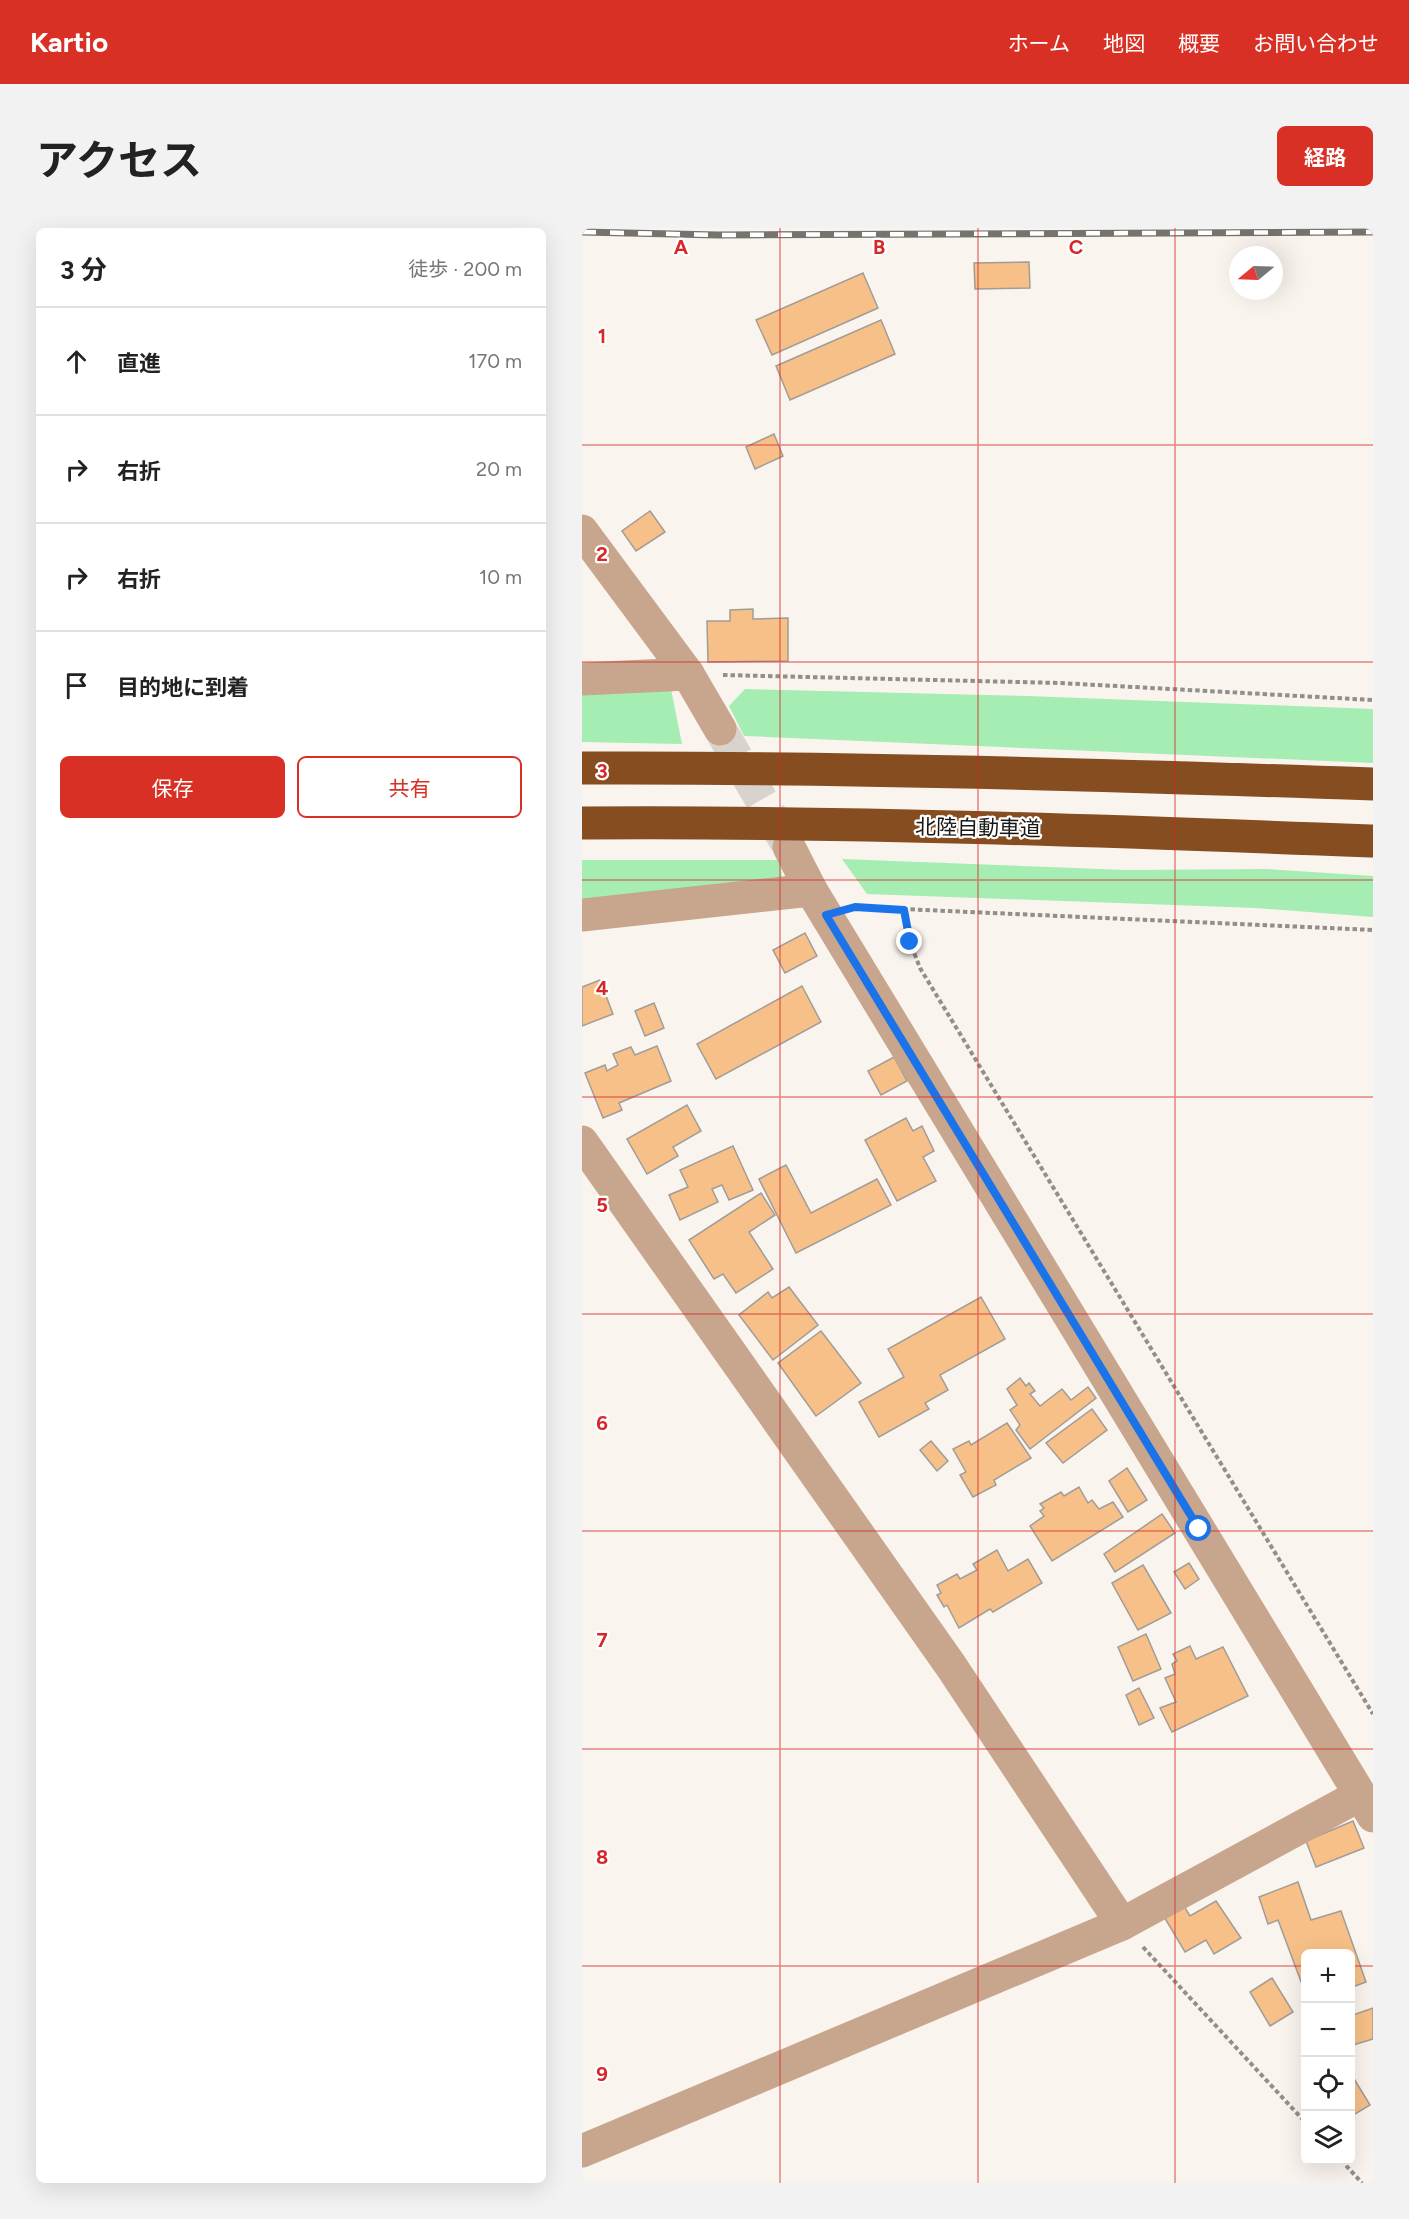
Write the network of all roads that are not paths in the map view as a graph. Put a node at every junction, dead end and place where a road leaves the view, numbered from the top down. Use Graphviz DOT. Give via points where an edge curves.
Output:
graph roads {
  1 [pos="582,531"];
  2 [pos="688,674"];
  3 [pos="582,679"];
  4 [pos="720,729"];
  5 [pos="582,768"];
  6 [pos="1373,784"];
  7 [pos="582,824"];
  8 [pos="1373,841"];
  9 [pos="789,847"];
  10 [pos="818,903"];
  11 [pos="582,915"];
  12 [pos="582,1142"];
  13 [pos="1367,1805"];
  14 [pos="1122,1924"];
  15 [pos="582,2151"];
  1 -- 2 [label="street"];
  2 -- 3 [label="street"];
  2 -- 4 [label="street"];
  5 -- 6 [label="highway" via="1082,774"];
  7 -- 8 [label="highway, 北陸自動車道" via="723,822 1051,829"];
  9 -- 10 [label="street"];
  10 -- 11 [label="street"];
  10 -- 13 [label="street"];
  12 -- 14 [label="street" via="951,1666"];
  13 -- 14 [label="street"];
  14 -- 15 [label="street"];
}
